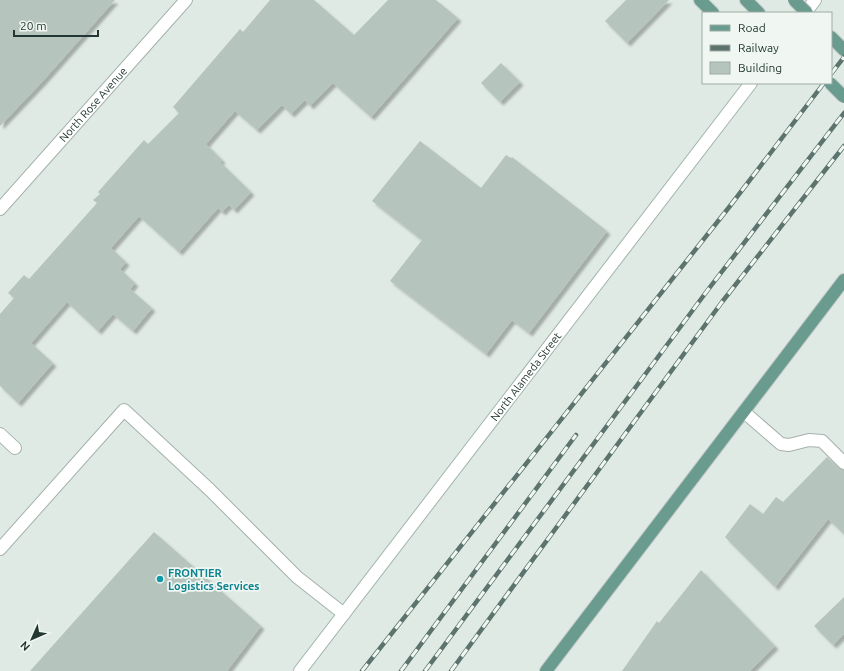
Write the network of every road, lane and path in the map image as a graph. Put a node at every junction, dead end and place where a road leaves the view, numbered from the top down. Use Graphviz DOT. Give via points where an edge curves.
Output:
graph roads {
  1 [pos="186,0"];
  2 [pos="700,0"];
  3 [pos="746,0"];
  4 [pos="794,0"];
  5 [pos="815,0"];
  6 [pos="713,12"];
  7 [pos="758,12"];
  8 [pos="805,12"];
  9 [pos="807,12"];
  10 [pos="832,38"];
  11 [pos="844,50"];
  12 [pos="750,84"];
  13 [pos="831,84"];
  14 [pos="844,97"];
  15 [pos="0,210"];
  16 [pos="844,280"];
  17 [pos="744,412"];
  18 [pos="0,434"];
  19 [pos="15,448"];
  20 [pos="844,462"];
  21 [pos="0,549"];
  22 [pos="344,614"];
  23 [pos="300,671"];
  24 [pos="546,671"];
  1 -- 15 [label="street, North Rose Avenue"];
  2 -- 6 [label="main road"];
  3 -- 7 [label="main road"];
  4 -- 8 [label="main road, bridge"];
  5 -- 9 [label="street"];
  10 -- 11 [label="main road"];
  12 -- 22 [label="street, North Alameda Street"];
  13 -- 14 [label="main road, bridge"];
  16 -- 17 [label="main road"];
  17 -- 20 [label="street" via="781,444 822,441"];
  17 -- 24 [label="main road"];
  18 -- 19 [label="street"];
  21 -- 22 [label="street" via="124,410 210,490 296,577"];
  22 -- 23 [label="street, North Alameda Street"];
}
